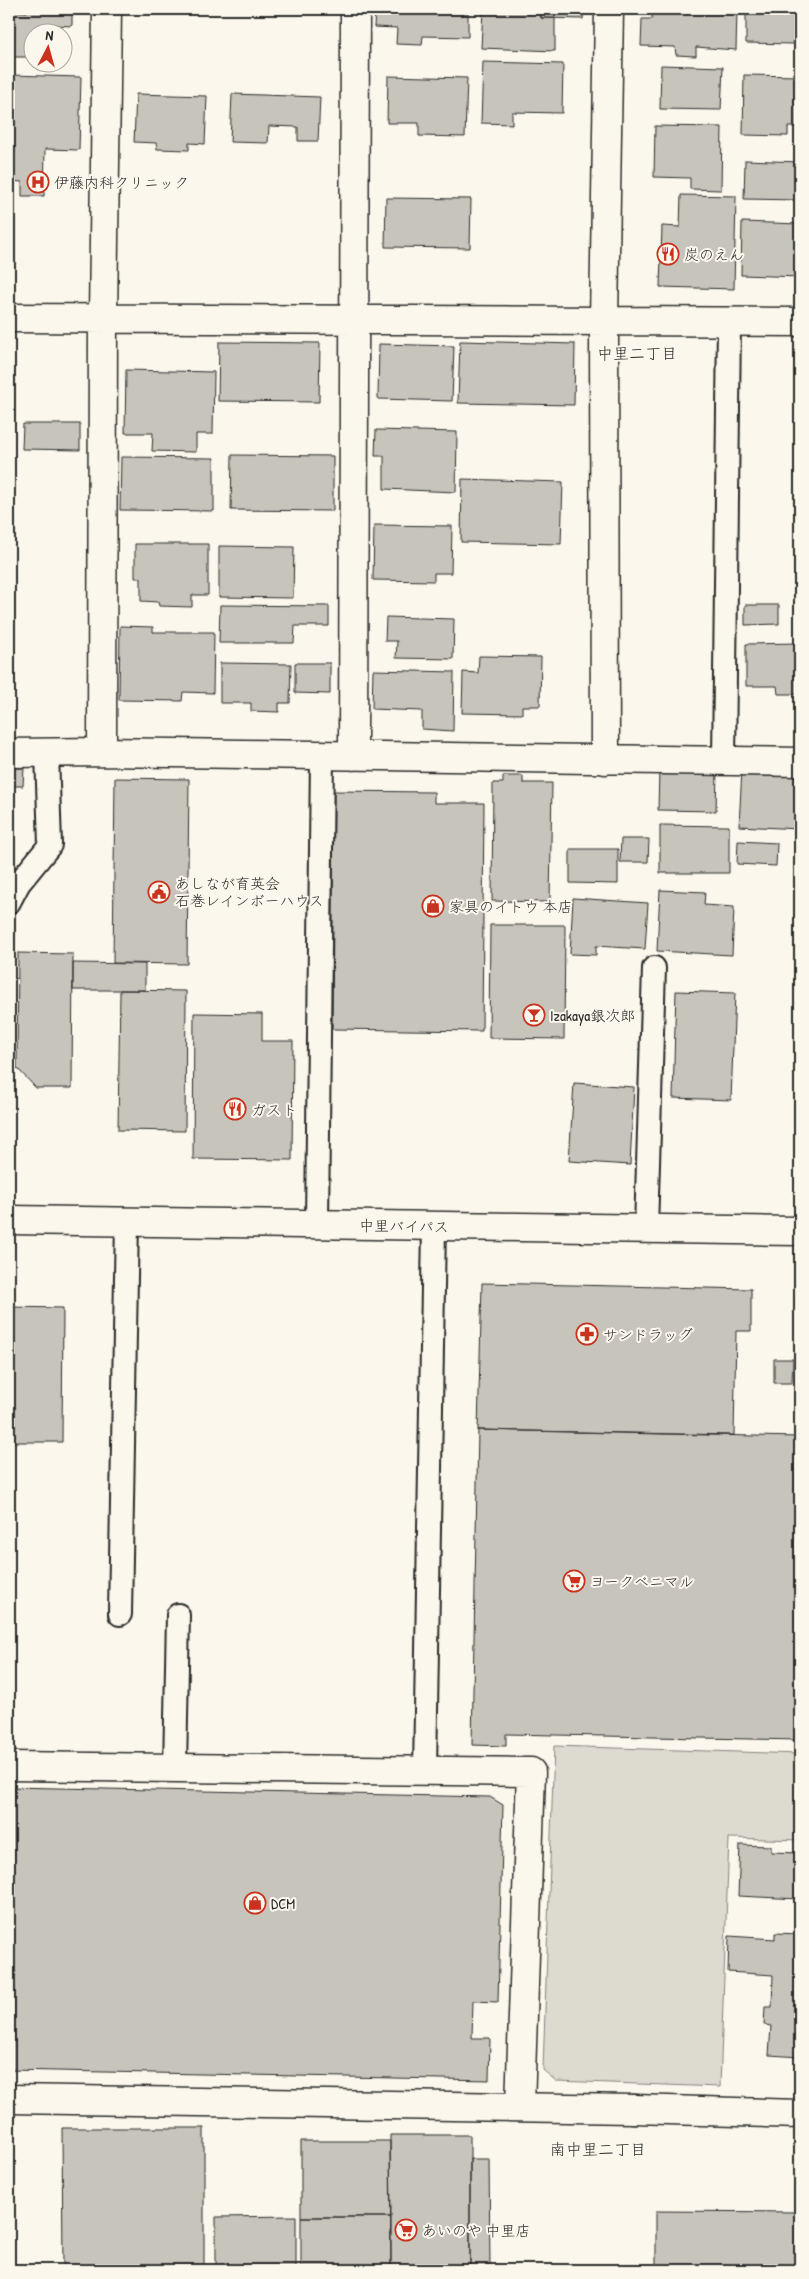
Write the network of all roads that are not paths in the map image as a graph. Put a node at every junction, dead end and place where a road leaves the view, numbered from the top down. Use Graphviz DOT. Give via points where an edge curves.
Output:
graph roads {
  1 [pos="107,9"];
  2 [pos="355,9"];
  3 [pos="609,9"];
  4 [pos="9,318"];
  5 [pos="103,318"];
  6 [pos="356,320"];
  7 [pos="604,321"];
  8 [pos="729,322"];
  9 [pos="800,322"];
  10 [pos="102,752"];
  11 [pos="9,753"];
  12 [pos="47,753"];
  13 [pos="322,755"];
  14 [pos="354,756"];
  15 [pos="604,760"];
  16 [pos="724,761"];
  17 [pos="800,762"];
  18 [pos="9,902"];
  19 [pos="654,968"];
  20 [pos="9,1220"];
  21 [pos="126,1221"];
  22 [pos="317,1224"];
  23 [pos="434,1226"];
  24 [pos="646,1229"];
  25 [pos="800,1231"];
  26 [pos="120,1614"];
  27 [pos="178,1615"];
  28 [pos="9,1766"];
  29 [pos="175,1769"];
  30 [pos="425,1772"];
  31 [pos="9,2099"];
  32 [pos="520,2106"];
  33 [pos="800,2114"];
  1 -- 5 [label="street"];
  2 -- 6 [label="street"];
  3 -- 7 [label="street"];
  4 -- 5 [label="street"];
  5 -- 6 [label="street"];
  5 -- 10 [label="street"];
  6 -- 7 [label="street"];
  6 -- 14 [label="street"];
  7 -- 8 [label="street"];
  7 -- 15 [label="street"];
  8 -- 9 [label="street"];
  8 -- 16 [label="lane"];
  10 -- 12 [label="street"];
  10 -- 13 [label="street"];
  11 -- 12 [label="street"];
  12 -- 18 [label="lane" via="50,845 19,883"];
  13 -- 14 [label="street"];
  13 -- 22 [label="lane"];
  14 -- 15 [label="street"];
  15 -- 16 [label="street"];
  16 -- 17 [label="street"];
  19 -- 24 [label="lane"];
  20 -- 21 [label="street, 中里バイパス"];
  21 -- 22 [label="street, 中里バイパス"];
  21 -- 26 [label="lane"];
  22 -- 23 [label="street, 中里バイパス"];
  23 -- 24 [label="street, 中里バイパス"];
  23 -- 30 [label="lane"];
  24 -- 25 [label="street, 中里バイパス"];
  27 -- 29 [label="lane"];
  28 -- 29 [label="street"];
  29 -- 30 [label="street"];
  30 -- 32 [label="street" via="531,1772"];
  31 -- 32 [label="street"];
  32 -- 33 [label="street"];
}
